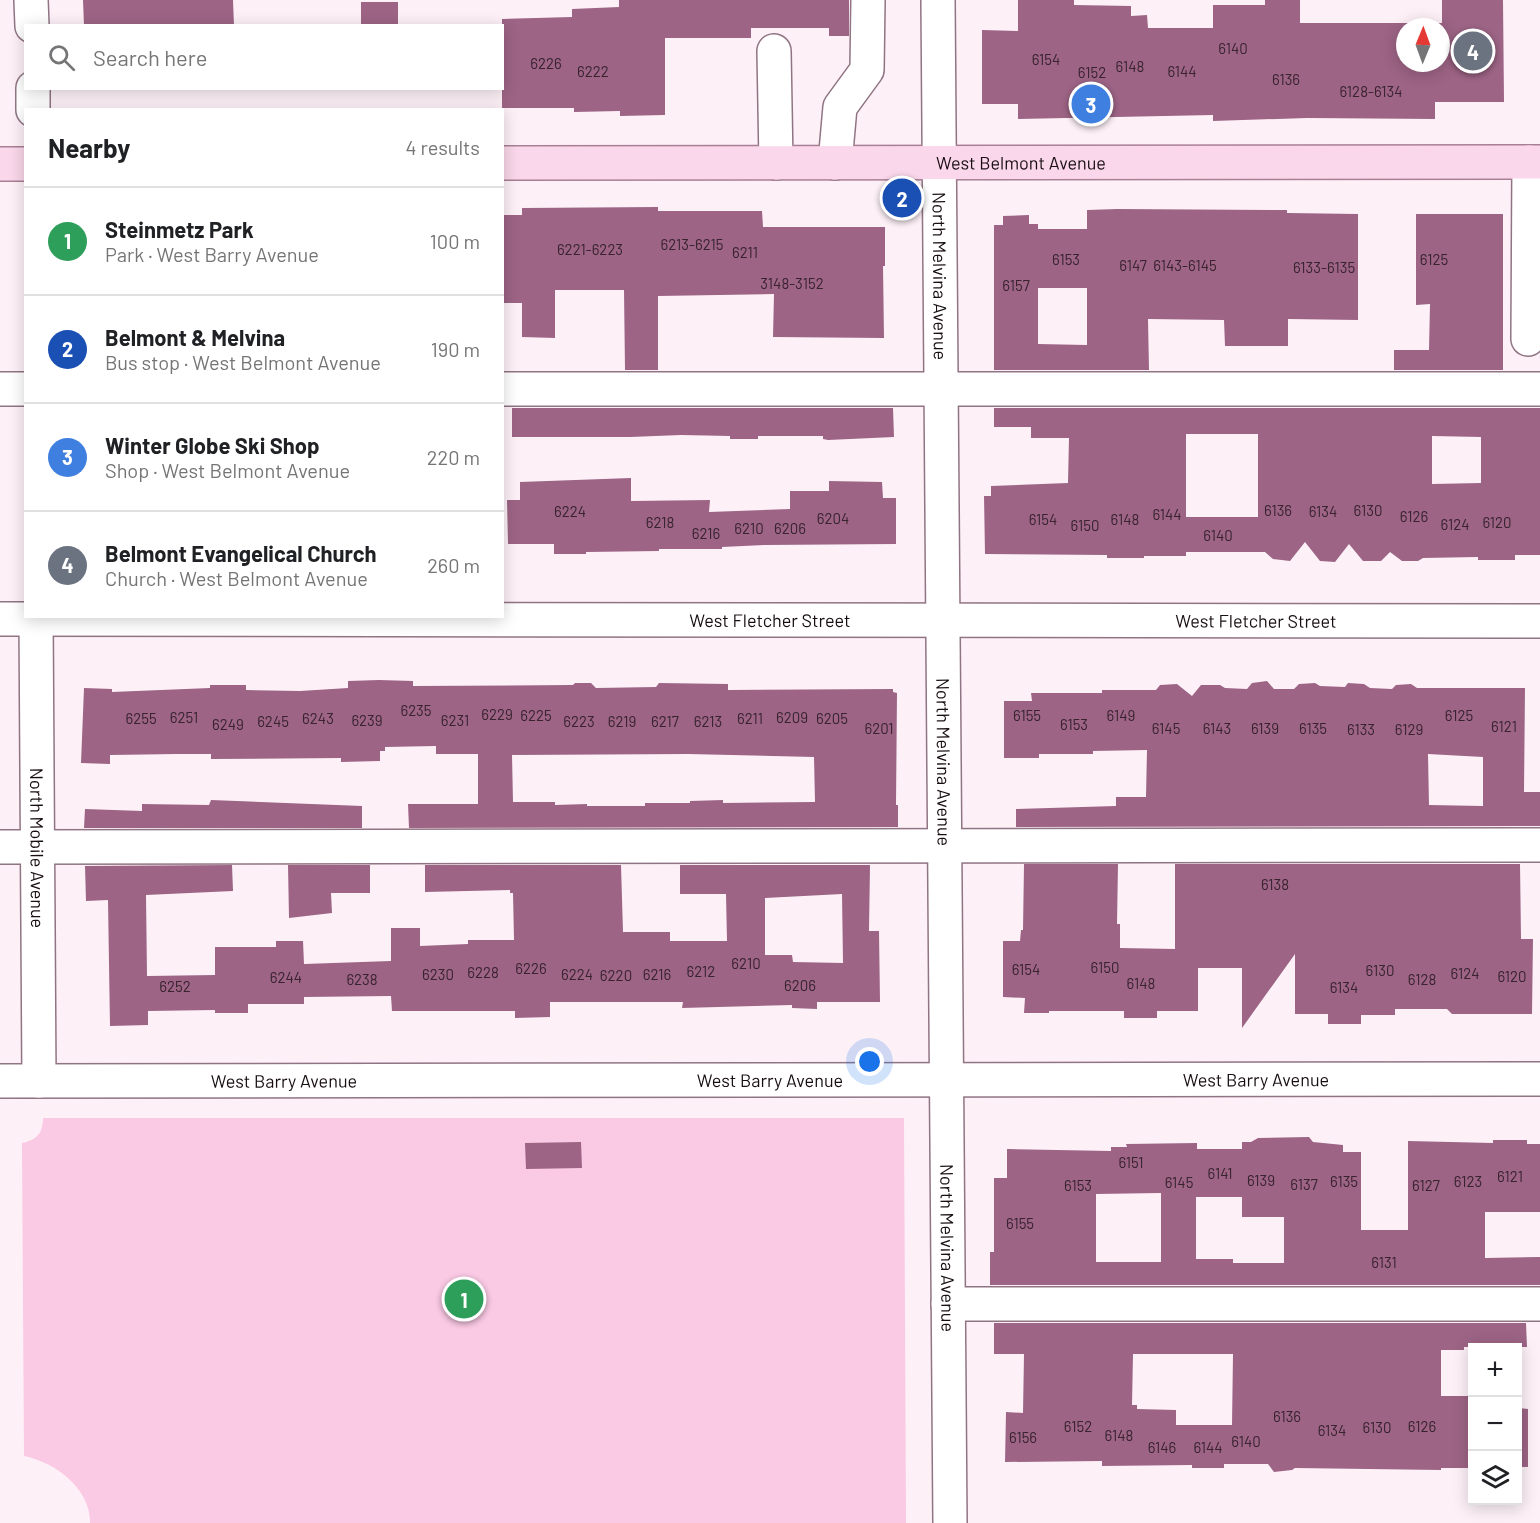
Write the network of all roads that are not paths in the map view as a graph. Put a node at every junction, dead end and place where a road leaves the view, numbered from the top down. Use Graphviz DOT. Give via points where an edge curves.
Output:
graph roads {
  1 [pos="31,0"];
  2 [pos="868,0"];
  3 [pos="938,0"];
  4 [pos="32,24"];
  5 [pos="774,51"];
  6 [pos="33,90"];
  7 [pos="33,108"];
  8 [pos="1534,162"];
  9 [pos="504,163"];
  10 [pos="776,163"];
  11 [pos="835,163"];
  12 [pos="940,163"];
  13 [pos="0,164"];
  14 [pos="24,164"];
  15 [pos="1528,339"];
  16 [pos="0,389"];
  17 [pos="24,389"];
  18 [pos="504,389"];
  19 [pos="942,389"];
  20 [pos="1540,389"];
  21 [pos="36,618"];
  22 [pos="0,619"];
  23 [pos="943,620"];
  24 [pos="1540,621"];
  25 [pos="1540,845"];
  26 [pos="945,846"];
  27 [pos="0,847"];
  28 [pos="38,847"];
  29 [pos="1540,1079"];
  30 [pos="947,1080"];
  31 [pos="0,1081"];
  32 [pos="39,1081"];
  33 [pos="948,1304"];
  34 [pos="1540,1304"];
  35 [pos="950,1523"];
  1 -- 4 [label="street"];
  2 -- 11 [label="street" via="867,70 840,106"];
  3 -- 12 [label="street, North Melvina Avenue"];
  5 -- 10 [label="street"];
  6 -- 7 [label="street"];
  8 -- 12 [label="main road, West Belmont Avenue"];
  8 -- 15 [label="street"];
  9 -- 10 [label="main road, West Belmont Avenue"];
  10 -- 11 [label="main road, West Belmont Avenue"];
  11 -- 12 [label="main road, West Belmont Avenue"];
  12 -- 19 [label="street, North Melvina Avenue"];
  13 -- 14 [label="main road"];
  16 -- 17 [label="street"];
  18 -- 19 [label="street"];
  19 -- 20 [label="street"];
  19 -- 23 [label="street, North Melvina Avenue"];
  21 -- 22 [label="street, West Fletcher Street"];
  21 -- 23 [label="street, West Fletcher Street"];
  21 -- 28 [label="street, North Mobile Avenue"];
  23 -- 24 [label="street, West Fletcher Street"];
  23 -- 26 [label="street, North Melvina Avenue"];
  25 -- 26 [label="street"];
  26 -- 28 [label="street"];
  26 -- 30 [label="street, North Melvina Avenue"];
  27 -- 28 [label="street"];
  28 -- 32 [label="street, North Mobile Avenue"];
  29 -- 30 [label="street, West Barry Avenue"];
  30 -- 32 [label="street, West Barry Avenue"];
  30 -- 33 [label="street, North Melvina Avenue"];
  31 -- 32 [label="street, West Barry Avenue"];
  33 -- 34 [label="street"];
  33 -- 35 [label="street, North Melvina Avenue"];
}
